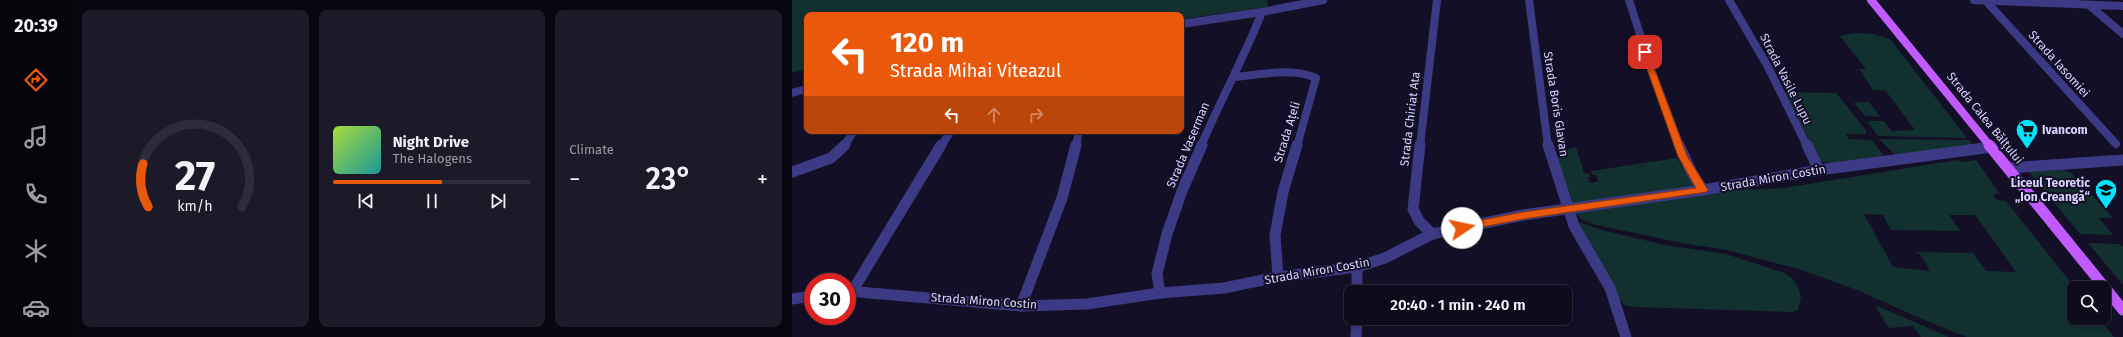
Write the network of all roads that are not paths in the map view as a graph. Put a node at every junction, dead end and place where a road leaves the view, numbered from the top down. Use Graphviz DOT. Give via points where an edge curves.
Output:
graph roads {
  1 [pos="1324,0"];
  2 [pos="1437,0"];
  3 [pos="1529,0"];
  4 [pos="1629,0"];
  5 [pos="1730,0"];
  6 [pos="1871,0"];
  7 [pos="1974,0"];
  8 [pos="1986,1"];
  9 [pos="1282,4"];
  10 [pos="2089,5"];
  11 [pos="2123,6"];
  12 [pos="1262,12"];
  13 [pos="1184,24"];
  14 [pos="2123,34"];
  15 [pos="1234,77"];
  16 [pos="804,91"];
  17 [pos="792,93"];
  18 [pos="852,134"];
  19 [pos="949,134"];
  20 [pos="1078,134"];
  21 [pos="2116,144"];
  22 [pos="1992,148"];
  23 [pos="2123,160"];
  24 [pos="2009,168"];
  25 [pos="1819,170"];
  26 [pos="792,172"];
  27 [pos="1703,190"];
  28 [pos="1569,210"];
  29 [pos="1432,234"];
  30 [pos="1357,266"];
  31 [pos="1278,277"];
  32 [pos="856,281"];
  33 [pos="1357,285"];
  34 [pos="856,292"];
  35 [pos="1160,293"];
  36 [pos="804,297"];
  37 [pos="792,299"];
  38 [pos="1021,306"];
  39 [pos="2123,310"];
  40 [pos="1357,325"];
  41 [pos="1356,337"];
  42 [pos="1626,337"];
  1 -- 9 [label="street"];
  2 -- 29 [label="street, Strada Chiriat Ata" via="1413,209 1419,221"];
  3 -- 28 [label="street, Strada Boris Glavan" via="1548,145"];
  4 -- 27 [label="street" via="1648,66 1682,156"];
  5 -- 25 [label="street, Strada Vasile Lupu" via="1768,67"];
  6 -- 22 [label="main road, Strada Calea Bălțului"];
  7 -- 8 [label="street"];
  8 -- 10 [label="street"];
  8 -- 21 [label="street, Strada Iasomiei"];
  9 -- 12 [label="street"];
  10 -- 11 [label="street"];
  10 -- 14 [label="street"];
  12 -- 13 [label="street"];
  12 -- 15 [label="street, Strada Vaserman"];
  15 -- 31 [label="street, Strada Ațeli" via="1294,73 1316,78 1283,192 1275,235"];
  15 -- 35 [label="street, Strada Vaserman" via="1222,97 1182,191 1167,234 1157,274"];
  16 -- 17 [label="street"];
  18 -- 26 [label="street" via="835,156 820,164"];
  19 -- 32 [label="street"];
  20 -- 38 [label="street" via="1068,181"];
  22 -- 24 [label="main road, Strada Calea Bălțului"];
  22 -- 25 [label="street, Strada Miron Costin"];
  23 -- 24 [label="street"];
  24 -- 39 [label="main road, Strada Calea Bălțului"];
  25 -- 27 [label="street, Strada Miron Costin"];
  27 -- 28 [label="street, Strada Miron Costin"];
  28 -- 29 [label="street, Strada Miron Costin" via="1523,216"];
  28 -- 42 [label="street, Strada Boris Glavan" via="1579,238 1607,283"];
  29 -- 30 [label="street, Strada Miron Costin" via="1385,258"];
  30 -- 31 [label="street, Strada Miron Costin"];
  30 -- 33 [label="street"];
  31 -- 35 [label="street, Strada Miron Costin" via="1224,288"];
  34 -- 38 [label="street, Strada Miron Costin"];
  35 -- 38 [label="street, Strada Miron Costin" via="1087,304"];
  36 -- 37 [label="street"];
  40 -- 41 [label="street"];
}
